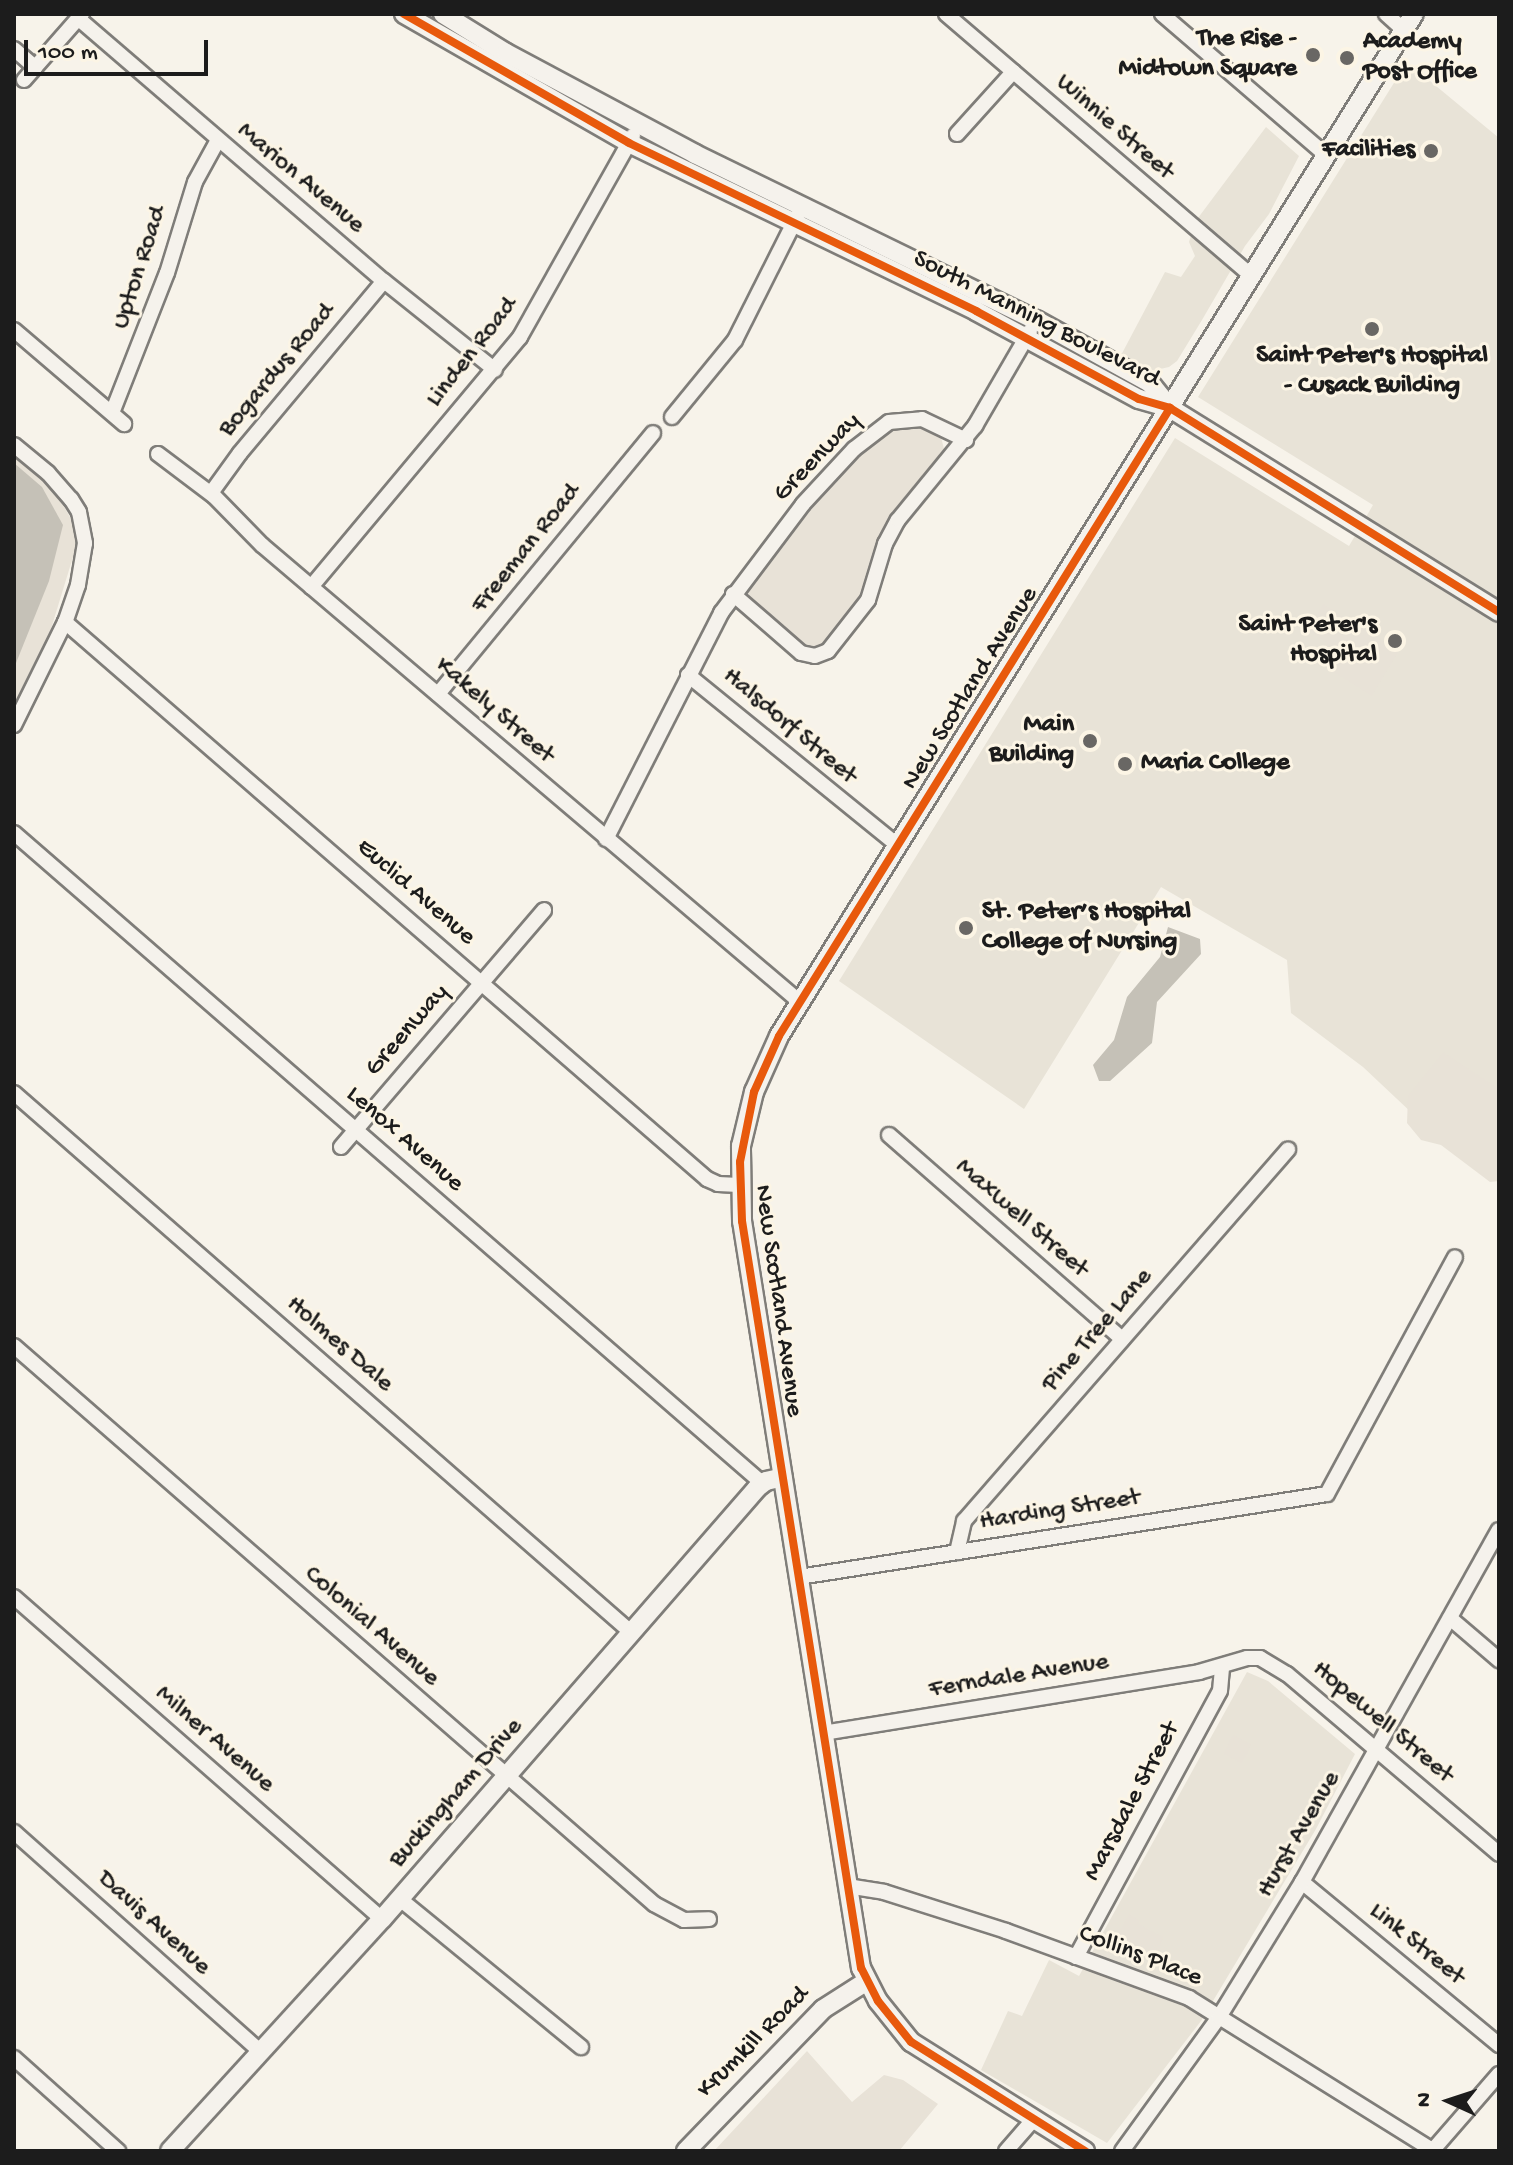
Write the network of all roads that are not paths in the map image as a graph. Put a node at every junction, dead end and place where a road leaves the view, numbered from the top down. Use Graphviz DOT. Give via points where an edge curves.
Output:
graph roads {
  1 [pos="404,14"];
  2 [pos="442,14"];
  3 [pos="946,14"];
  4 [pos="1162,14"];
  5 [pos="1386,14"];
  6 [pos="80,17"];
  7 [pos="1409,22"];
  8 [pos="430,32"];
  9 [pos="14,49"];
  10 [pos="506,53"];
  11 [pos="35,67"];
  12 [pos="497,70"];
  13 [pos="1013,72"];
  14 [pos="24,80"];
  15 [pos="639,125"];
  16 [pos="957,134"];
  17 [pos="218,140"];
  18 [pos="629,143"];
  19 [pos="1327,156"];
  20 [pos="799,213"];
  21 [pos="1252,276"];
  22 [pos="384,281"];
  23 [pos="1036,320"];
  24 [pos="14,330"];
  25 [pos="1026,337"];
  26 [pos="495,370"];
  27 [pos="1170,408"];
  28 [pos="112,413"];
  29 [pos="672,417"];
  30 [pos="124,424"];
  31 [pos="653,433"];
  32 [pos="966,440"];
  33 [pos="14,445"];
  34 [pos="158,454"];
  35 [pos="211,493"];
  36 [pos="311,587"];
  37 [pos="733,594"];
  38 [pos="1499,612"];
  39 [pos="65,622"];
  40 [pos="688,675"];
  41 [pos="438,694"];
  42 [pos="14,725"];
  43 [pos="14,833"];
  44 [pos="606,839"];
  45 [pos="897,845"];
  46 [pos="544,910"];
  47 [pos="481,983"];
  48 [pos="800,1002"];
  49 [pos="14,1093"];
  50 [pos="355,1130"];
  51 [pos="889,1135"];
  52 [pos="341,1147"];
  53 [pos="1288,1149"];
  54 [pos="739,1185"];
  55 [pos="1455,1257"];
  56 [pos="1122,1339"];
  57 [pos="14,1346"];
  58 [pos="783,1477"];
  59 [pos="762,1483"];
  60 [pos="1499,1530"];
  61 [pos="957,1552"];
  62 [pos="799,1577"];
  63 [pos="14,1597"];
  64 [pos="1450,1618"];
  65 [pos="632,1633"];
  66 [pos="1499,1660"];
  67 [pos="1222,1666"];
  68 [pos="823,1733"];
  69 [pos="1377,1749"];
  70 [pos="506,1777"];
  71 [pos="14,1832"];
  72 [pos="1499,1854"];
  73 [pos="1302,1882"];
  74 [pos="847,1886"];
  75 [pos="400,1899"];
  76 [pos="382,1919"];
  77 [pos="709,1919"];
  78 [pos="1076,1957"];
  79 [pos="867,1981"];
  80 [pos="1219,2017"];
  81 [pos="1499,2045"];
  82 [pos="581,2047"];
  83 [pos="260,2051"];
  84 [pos="14,2058"];
  85 [pos="1499,2074"];
  86 [pos="1033,2120"];
  87 [pos="118,2151"];
  88 [pos="170,2151"];
  89 [pos="686,2151"];
  90 [pos="1006,2151"];
  91 [pos="1085,2151"];
  92 [pos="1122,2151"];
  93 [pos="1433,2151"];
  1 -- 8 [label="street, South Manning Boulevard"];
  2 -- 8 [label="street, South Manning Boulevard"];
  2 -- 10 [label="street, South Manning Boulevard"];
  3 -- 13 [label="street, Winnie Street"];
  4 -- 19 [label="street"];
  5 -- 7 [label="street"];
  6 -- 11 [label="street"];
  6 -- 17 [label="street, Marion Avenue"];
  7 -- 19 [label="street, New Scotland Avenue"];
  8 -- 12 [label="street, South Manning Boulevard"];
  9 -- 11 [label="street"];
  10 -- 12 [label="street"];
  10 -- 15 [label="street, South Manning Boulevard"];
  11 -- 14 [label="street"];
  12 -- 18 [label="street, South Manning Boulevard"];
  13 -- 16 [label="street"];
  13 -- 21 [label="street, Winnie Street"];
  15 -- 18 [label="street, Linden Road"];
  15 -- 20 [label="street, South Manning Boulevard"];
  17 -- 22 [label="street, Marion Avenue"];
  17 -- 28 [label="street, Upton Road" via="195,182 167,273"];
  18 -- 20 [label="street, South Manning Boulevard"];
  18 -- 26 [label="street, Linden Road" via="539,307"];
  19 -- 21 [label="street, New Scotland Avenue"];
  20 -- 23 [label="street, South Manning Boulevard"];
  20 -- 25 [label="street, South Manning Boulevard"];
  20 -- 29 [label="street" via="735,340"];
  21 -- 27 [label="street, New Scotland Avenue"];
  22 -- 26 [label="street, Marion Avenue"];
  22 -- 35 [label="street, Bogardus Road"];
  23 -- 25 [label="street"];
  23 -- 27 [label="street, South Manning Boulevard" via="1150,383"];
  24 -- 28 [label="street"];
  25 -- 27 [label="street, South Manning Boulevard" via="1139,399"];
  25 -- 32 [label="street"];
  26 -- 36 [label="street, Linden Road"];
  27 -- 38 [label="street, South Manning Boulevard"];
  27 -- 45 [label="street, New Scotland Avenue"];
  28 -- 30 [label="street"];
  31 -- 41 [label="street, Freeman Road"];
  32 -- 37 [label="street, Greenway" via="919,418 881,426 803,504"];
  32 -- 37 [label="street" via="898,520 866,604 825,653 801,653"];
  33 -- 39 [label="street" via="55,479 82,521 83,558"];
  34 -- 35 [label="street, Kakely Street"];
  35 -- 36 [label="street, Kakely Street"];
  36 -- 41 [label="street, Kakely Street"];
  37 -- 40 [label="street, Greenway"];
  39 -- 42 [label="street"];
  39 -- 47 [label="street, Euclid Avenue"];
  40 -- 44 [label="street, Greenway"];
  40 -- 45 [label="street, Halsdorf Street"];
  41 -- 44 [label="street, Kakely Street"];
  43 -- 50 [label="street, Lenox Avenue"];
  44 -- 48 [label="street, Kakely Street"];
  45 -- 48 [label="street, New Scotland Avenue"];
  46 -- 47 [label="street, Greenway"];
  47 -- 50 [label="street, Greenway"];
  47 -- 54 [label="street, Euclid Avenue" via="707,1179"];
  48 -- 54 [label="street, New Scotland Avenue" via="772,1047 754,1092 741,1146"];
  49 -- 65 [label="street, Holmes Dale"];
  50 -- 52 [label="street, Greenway"];
  50 -- 59 [label="street, Lenox Avenue"];
  51 -- 56 [label="street, Maxwell Street"];
  53 -- 56 [label="street, Pine Tree Lane"];
  54 -- 58 [label="street, New Scotland Avenue"];
  55 -- 61 [label="street, Harding Street" via="1328,1493"];
  56 -- 61 [label="street, Pine Tree Lane" via="964,1521"];
  57 -- 70 [label="street, Colonial Avenue"];
  58 -- 59 [label="street"];
  58 -- 62 [label="street, New Scotland Avenue"];
  59 -- 65 [label="street, Buckingham Drive"];
  60 -- 64 [label="street, Hurst Avenue"];
  61 -- 62 [label="street, Harding Street"];
  62 -- 68 [label="street, New Scotland Avenue"];
  63 -- 76 [label="street, Milner Avenue"];
  64 -- 66 [label="street"];
  64 -- 69 [label="street, Hurst Avenue"];
  65 -- 70 [label="street, Buckingham Drive"];
  67 -- 68 [label="street, Ferndale Avenue"];
  67 -- 69 [label="street, Hopewell Street" via="1247,1658 1269,1661"];
  67 -- 78 [label="street, Marsdale Street" via="1220,1691"];
  68 -- 74 [label="street, New Scotland Avenue"];
  69 -- 72 [label="street, Hopewell Street"];
  69 -- 73 [label="street, Hurst Avenue"];
  70 -- 75 [label="street, Buckingham Drive"];
  70 -- 77 [label="street, Colonial Avenue" via="666,1913 684,1920"];
  71 -- 83 [label="street, Davis Avenue"];
  73 -- 80 [label="street, Hurst Avenue"];
  73 -- 81 [label="street, Link Street"];
  74 -- 78 [label="street, Collins Place" via="884,1892"];
  74 -- 79 [label="street, New Scotland Avenue"];
  75 -- 76 [label="street, Buckingham Drive"];
  75 -- 82 [label="street"];
  76 -- 83 [label="street, Buckingham Drive"];
  78 -- 80 [label="street, Collins Place" via="1189,1998"];
  79 -- 86 [label="street, New Scotland Avenue" via="888,2017 911,2042"];
  79 -- 89 [label="street, Krumkill Road" via="823,2009"];
  80 -- 92 [label="street, Hurst Avenue"];
  80 -- 93 [label="street, Collins Place"];
  83 -- 88 [label="street, Buckingham Drive"];
  84 -- 87 [label="street"];
  85 -- 93 [label="street"];
  86 -- 90 [label="street"];
  86 -- 91 [label="street, New Scotland Avenue"];
}
